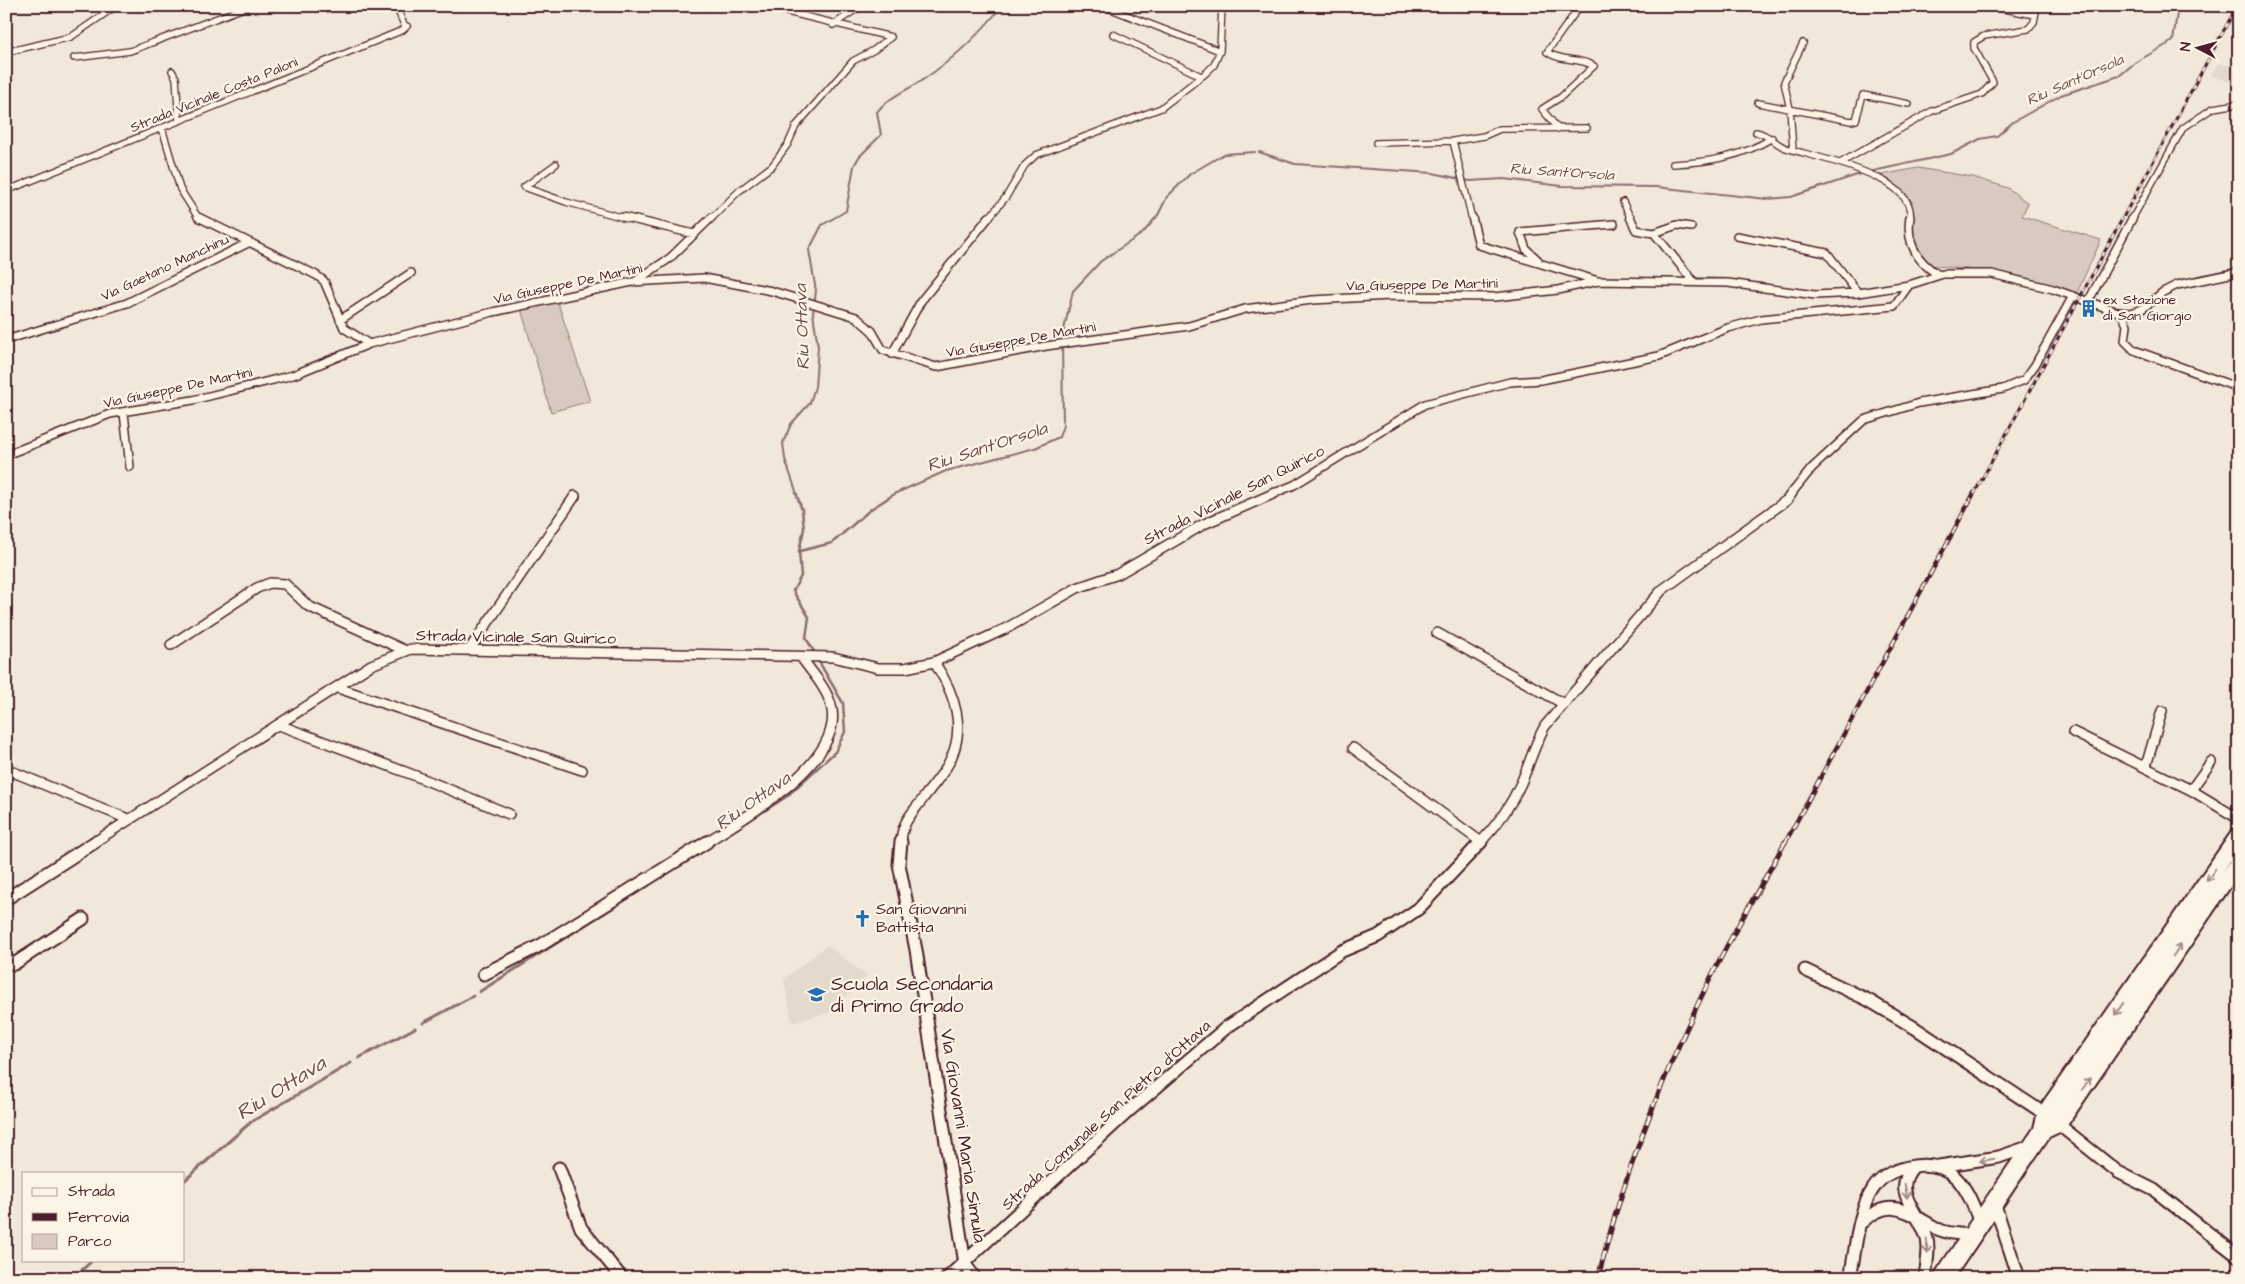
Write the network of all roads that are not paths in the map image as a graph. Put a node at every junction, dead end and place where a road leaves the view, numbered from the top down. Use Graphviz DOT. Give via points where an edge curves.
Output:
graph roads {
  1 [pos="116,6"];
  2 [pos="249,6"];
  3 [pos="396,6"];
  4 [pos="781,6"];
  5 [pos="861,6"];
  6 [pos="1103,6"];
  7 [pos="1222,6"];
  8 [pos="1580,6"];
  9 [pos="1989,6"];
  10 [pos="2037,6"];
  11 [pos="2035,15"];
  12 [pos="833,25"];
  13 [pos="1113,34"];
  14 [pos="1803,43"];
  15 [pos="1220,50"];
  16 [pos="6,52"];
  17 [pos="74,58"];
  18 [pos="172,71"];
  19 [pos="1201,76"];
  20 [pos="1758,103"];
  21 [pos="1909,104"];
  22 [pos="2239,104"];
  23 [pos="1790,109"];
  24 [pos="179,121"];
  25 [pos="162,128"];
  26 [pos="1587,128"];
  27 [pos="1558,129"];
  28 [pos="1756,132"];
  29 [pos="1772,138"];
  30 [pos="1453,141"];
  31 [pos="1376,143"];
  32 [pos="1793,150"];
  33 [pos="1842,162"];
  34 [pos="556,164"];
  35 [pos="1673,164"];
  36 [pos="1462,179"];
  37 [pos="6,191"];
  38 [pos="1623,202"];
  39 [pos="1614,224"];
  40 [pos="1691,227"];
  41 [pos="1654,233"];
  42 [pos="694,234"];
  43 [pos="1737,236"];
  44 [pos="248,243"];
  45 [pos="1543,263"];
  46 [pos="2239,272"];
  47 [pos="411,274"];
  48 [pos="1938,276"];
  49 [pos="1598,281"];
  50 [pos="632,282"];
  51 [pos="1694,282"];
  52 [pos="1909,285"];
  53 [pos="1858,293"];
  54 [pos="2073,296"];
  55 [pos="2088,302"];
  56 [pos="2120,312"];
  57 [pos="340,320"];
  58 [pos="6,340"];
  59 [pos="369,344"];
  60 [pos="892,354"];
  61 [pos="2239,388"];
  62 [pos="124,413"];
  63 [pos="6,455"];
  64 [pos="130,467"];
  65 [pos="575,496"];
  66 [pos="1436,633"];
  67 [pos="172,644"];
  68 [pos="470,650"];
  69 [pos="406,651"];
  70 [pos="806,657"];
  71 [pos="934,662"];
  72 [pos="338,688"];
  73 [pos="1564,704"];
  74 [pos="2162,711"];
  75 [pos="279,725"];
  76 [pos="2073,732"];
  77 [pos="1353,748"];
  78 [pos="2211,762"];
  79 [pos="2146,766"];
  80 [pos="6,769"];
  81 [pos="582,770"];
  82 [pos="2191,790"];
  83 [pos="509,814"];
  84 [pos="128,819"];
  85 [pos="2239,819"];
  86 [pos="2239,835"];
  87 [pos="1481,842"];
  88 [pos="2239,861"];
  89 [pos="6,899"];
  90 [pos="83,919"];
  91 [pos="6,960"];
  92 [pos="1805,970"];
  93 [pos="484,974"];
  94 [pos="2045,1129"];
  95 [pos="1914,1166"];
  96 [pos="1937,1166"];
  97 [pos="558,1168"];
  98 [pos="1994,1202"];
  99 [pos="1918,1216"];
  100 [pos="1861,1223"];
  101 [pos="1975,1229"];
  102 [pos="2239,1257"];
  103 [pos="965,1264"];
  104 [pos="622,1278"];
  105 [pos="947,1278"];
  106 [pos="975,1278"];
  107 [pos="1850,1278"];
  108 [pos="1926,1278"];
  109 [pos="1942,1278"];
  110 [pos="2019,1278"];
  1 -- 16 [label="street" via="71,37"];
  2 -- 17 [label="street" via="130,51"];
  3 -- 24 [label="street, Strada Vicinale Costa Paloni" via="407,26 403,30"];
  4 -- 12 [label="street" via="779,9"];
  5 -- 12 [label="street"];
  6 -- 15 [label="street"];
  7 -- 15 [label="street"];
  8 -- 27 [label="street" via="1546,52 1594,66 1561,97 1542,109"];
  9 -- 11 [label="street"];
  10 -- 11 [label="street"];
  11 -- 33 [label="street" via="2028,29 1984,36 1974,42 1974,48 1993,82 1982,94 1932,111"];
  12 -- 42 [label="street" via="891,37 853,61 796,126 772,166 739,190"];
  13 -- 19 [label="street"];
  14 -- 23 [label="street" via="1784,82"];
  15 -- 19 [label="street" via="1214,65"];
  18 -- 24 [label="street" via="176,78"];
  19 -- 60 [label="street" via="1160,108 1036,155 921,301"];
  20 -- 23 [label="street"];
  21 -- 23 [label="street" via="1864,95 1856,120 1851,121"];
  22 -- 55 [label="street" via="2212,108 2183,128"];
  23 -- 32 [label="street"];
  24 -- 25 [label="street, Strada Vicinale Costa Paloni"];
  25 -- 37 [label="street, Strada Vicinale Costa Paloni"];
  25 -- 44 [label="street" via="187,206 200,220"];
  26 -- 27 [label="street"];
  27 -- 30 [label="street" via="1500,129 1484,136"];
  28 -- 29 [label="street"];
  29 -- 32 [label="street"];
  29 -- 35 [label="street" via="1762,145 1709,161"];
  30 -- 31 [label="street"];
  30 -- 36 [label="street"];
  32 -- 33 [label="street"];
  33 -- 48 [label="street" via="1893,187 1905,198 1911,212 1909,225 1914,252 1925,267"];
  34 -- 42 [label="street" via="524,187 551,199"];
  36 -- 45 [label="street" via="1479,245"];
  38 -- 41 [label="street" via="1636,230"];
  39 -- 45 [label="street" via="1520,232 1526,249"];
  40 -- 41 [label="street" via="1677,225"];
  41 -- 51 [label="street"];
  42 -- 50 [label="street" via="659,267"];
  43 -- 53 [label="street" via="1827,253"];
  44 -- 57 [label="street" via="324,281"];
  44 -- 58 [label="street, Via Gaetano Manchinu" via="127,303"];
  45 -- 49 [label="street"];
  46 -- 56 [label="street" via="2177,285 2142,308"];
  47 -- 57 [label="street"];
  48 -- 52 [label="street, Via Giuseppe De Martini"];
  48 -- 54 [label="street, Via Giuseppe De Martini" via="1992,274"];
  49 -- 51 [label="street, Via Giuseppe De Martini"];
  49 -- 60 [label="street, Via Giuseppe De Martini" via="1558,290 1495,297 1391,296 1312,300 1245,309 1189,326 1046,346 936,367"];
  50 -- 59 [label="street, Via Giuseppe De Martini" via="493,312"];
  50 -- 60 [label="street, Via Giuseppe De Martini" via="704,278 803,300 865,322 883,350"];
  51 -- 53 [label="street, Via Giuseppe De Martini" via="1728,283 1815,295"];
  52 -- 53 [label="street, Via Giuseppe De Martini"];
  52 -- 71 [label="street, Strada Vicinale San Quirico" via="1894,306 1761,319 1728,328 1659,356 1541,380 1510,382 1426,404 1294,485 1204,524 1118,574 1077,588 1007,628"];
  54 -- 55 [label="street, Via Giuseppe De Martini"];
  54 -- 73 [label="street, Strada Comunale San Pietro d'Ottava" via="2024,380 2003,389 1919,403 1864,420 1812,468 1788,500 1662,590"];
  55 -- 56 [label="street, Via Giuseppe De Martini"];
  56 -- 61 [label="street" via="2127,325 2125,342 2134,350"];
  57 -- 59 [label="street" via="350,334"];
  59 -- 62 [label="street, Via Giuseppe De Martini" via="293,376"];
  62 -- 63 [label="street, Via Giuseppe De Martini" via="110,414"];
  62 -- 64 [label="street"];
  65 -- 68 [label="street"];
  66 -- 73 [label="street"];
  67 -- 69 [label="street" via="270,583 285,584 308,606"];
  68 -- 69 [label="street, Strada Vicinale San Quirico"];
  68 -- 70 [label="street, Strada Vicinale San Quirico"];
  69 -- 72 [label="street, Strada Vicinale San Quirico" via="371,664"];
  70 -- 71 [label="street, Strada Vicinale San Quirico" via="833,657 878,668 905,668"];
  70 -- 93 [label="street" via="832,710 831,729 823,749 792,784 713,838 541,945"];
  71 -- 103 [label="street, Via Giovanni Maria Simula" via="948,683 957,712 959,734 948,765 902,826 899,864 916,950"];
  72 -- 75 [label="street, Strada Vicinale San Quirico"];
  72 -- 81 [label="street"];
  73 -- 87 [label="street, Strada Comunale San Pietro d'Ottava" via="1534,745 1522,784"];
  74 -- 79 [label="street"];
  75 -- 83 [label="street"];
  75 -- 84 [label="street, Strada Vicinale San Quirico"];
  76 -- 79 [label="street"];
  77 -- 87 [label="street"];
  78 -- 82 [label="street"];
  79 -- 82 [label="street"];
  80 -- 84 [label="street"];
  82 -- 85 [label="street"];
  84 -- 89 [label="street, Strada Vicinale San Quirico"];
  86 -- 94 [label="main road, one-way"];
  87 -- 103 [label="street, Strada Comunale San Pietro d'Ottava" via="1418,909 1378,936 1342,951 1213,1038 1130,1109"];
  94 -- 88 [label="main road, one-way"];
  90 -- 91 [label="street" via="14,964"];
  92 -- 94 [label="street" via="1868,1000 1915,1028"];
  94 -- 96 [label="street, one-way" via="1999,1158"];
  94 -- 98 [label="main road"];
  94 -- 102 [label="street" via="2154,1190"];
  95 -- 96 [label="street"];
  95 -- 99 [label="street, one-way" via="1906,1175 1904,1188 1908,1202"];
  95 -- 100 [label="street" via="1899,1168 1885,1176 1872,1190"];
  96 -- 101 [label="street" via="1950,1173 1970,1196"];
  97 -- 104 [label="street" via="581,1228"];
  98 -- 101 [label="main road"];
  98 -- 110 [label="street"];
  99 -- 100 [label="street" via="1887,1207 1874,1211"];
  99 -- 101 [label="street" via="1942,1231"];
  99 -- 108 [label="street, one-way" via="1928,1243"];
  100 -- 107 [label="street"];
  101 -- 109 [label="main road"];
  103 -- 105 [label="street, Strada Comunale San Pietro d'Ottava"];
  103 -- 106 [label="street, Via Giovanni Maria Simula"];
}
